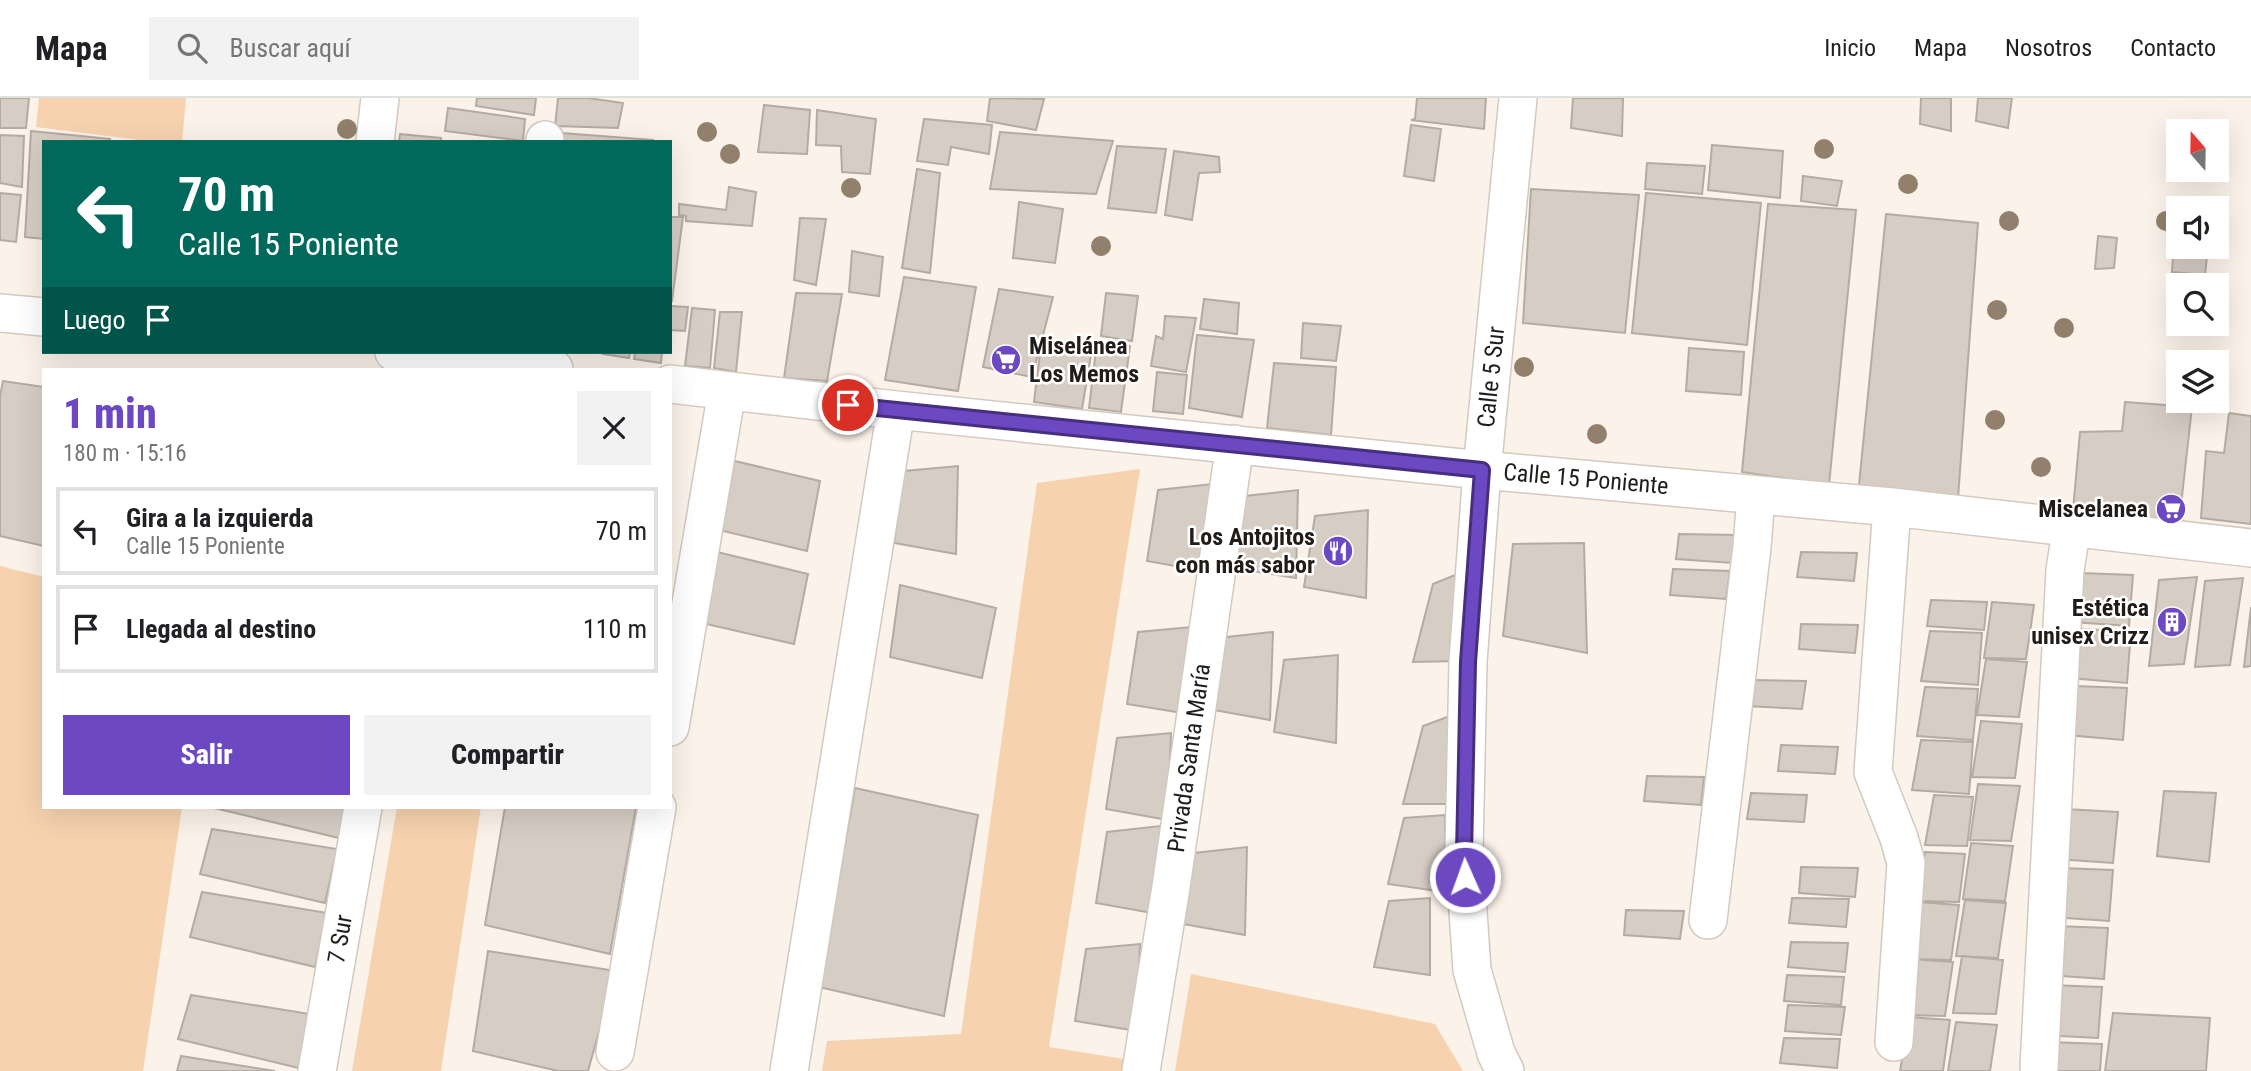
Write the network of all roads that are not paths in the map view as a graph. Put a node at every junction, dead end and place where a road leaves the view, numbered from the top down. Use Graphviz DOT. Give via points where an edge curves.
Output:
graph roads {
  1 [pos="380,98"];
  2 [pos="1518,98"];
  3 [pos="375,140"];
  4 [pos="0,313"];
  5 [pos="42,317"];
  6 [pos="403,354"];
  7 [pos="532,362"];
  8 [pos="441,363"];
  9 [pos="672,384"];
  10 [pos="727,391"];
  11 [pos="896,410"];
  12 [pos="1235,444"];
  13 [pos="1482,470"];
  14 [pos="1756,495"];
  15 [pos="1892,508"];
  16 [pos="2071,526"];
  17 [pos="2251,548"];
  18 [pos="672,715"];
  19 [pos="363,809"];
  20 [pos="657,809"];
  21 [pos="1708,920"];
  22 [pos="1894,1042"];
  23 [pos="615,1052"];
  24 [pos="2039,1067"];
  25 [pos="317,1071"];
  26 [pos="789,1071"];
  27 [pos="1141,1071"];
  28 [pos="1506,1071"];
  1 -- 3 [label="street"];
  2 -- 13 [label="street, Calle 5 Sur"];
  4 -- 5 [label="street"];
  6 -- 8 [label="street"];
  7 -- 8 [label="street"];
  9 -- 10 [label="street, Calle 15 Poniente"];
  10 -- 11 [label="street, Calle 15 Poniente"];
  10 -- 18 [label="street"];
  11 -- 12 [label="street, Calle 15 Poniente"];
  11 -- 26 [label="street"];
  12 -- 13 [label="street, Calle 15 Poniente"];
  12 -- 27 [label="street, Privada Santa María"];
  13 -- 14 [label="street, Calle 15 Poniente"];
  13 -- 28 [label="street, Calle 5 Sur" via="1468,662 1464,854 1472,970 1496,1053"];
  14 -- 15 [label="street, Calle 15 Poniente"];
  14 -- 21 [label="street"];
  15 -- 16 [label="street, Calle 15 Poniente"];
  15 -- 22 [label="street" via="1873,772 1906,863"];
  16 -- 17 [label="street, Calle 15 Poniente"];
  16 -- 24 [label="street"];
  19 -- 25 [label="street, 7 Sur"];
  20 -- 23 [label="street"];
}
